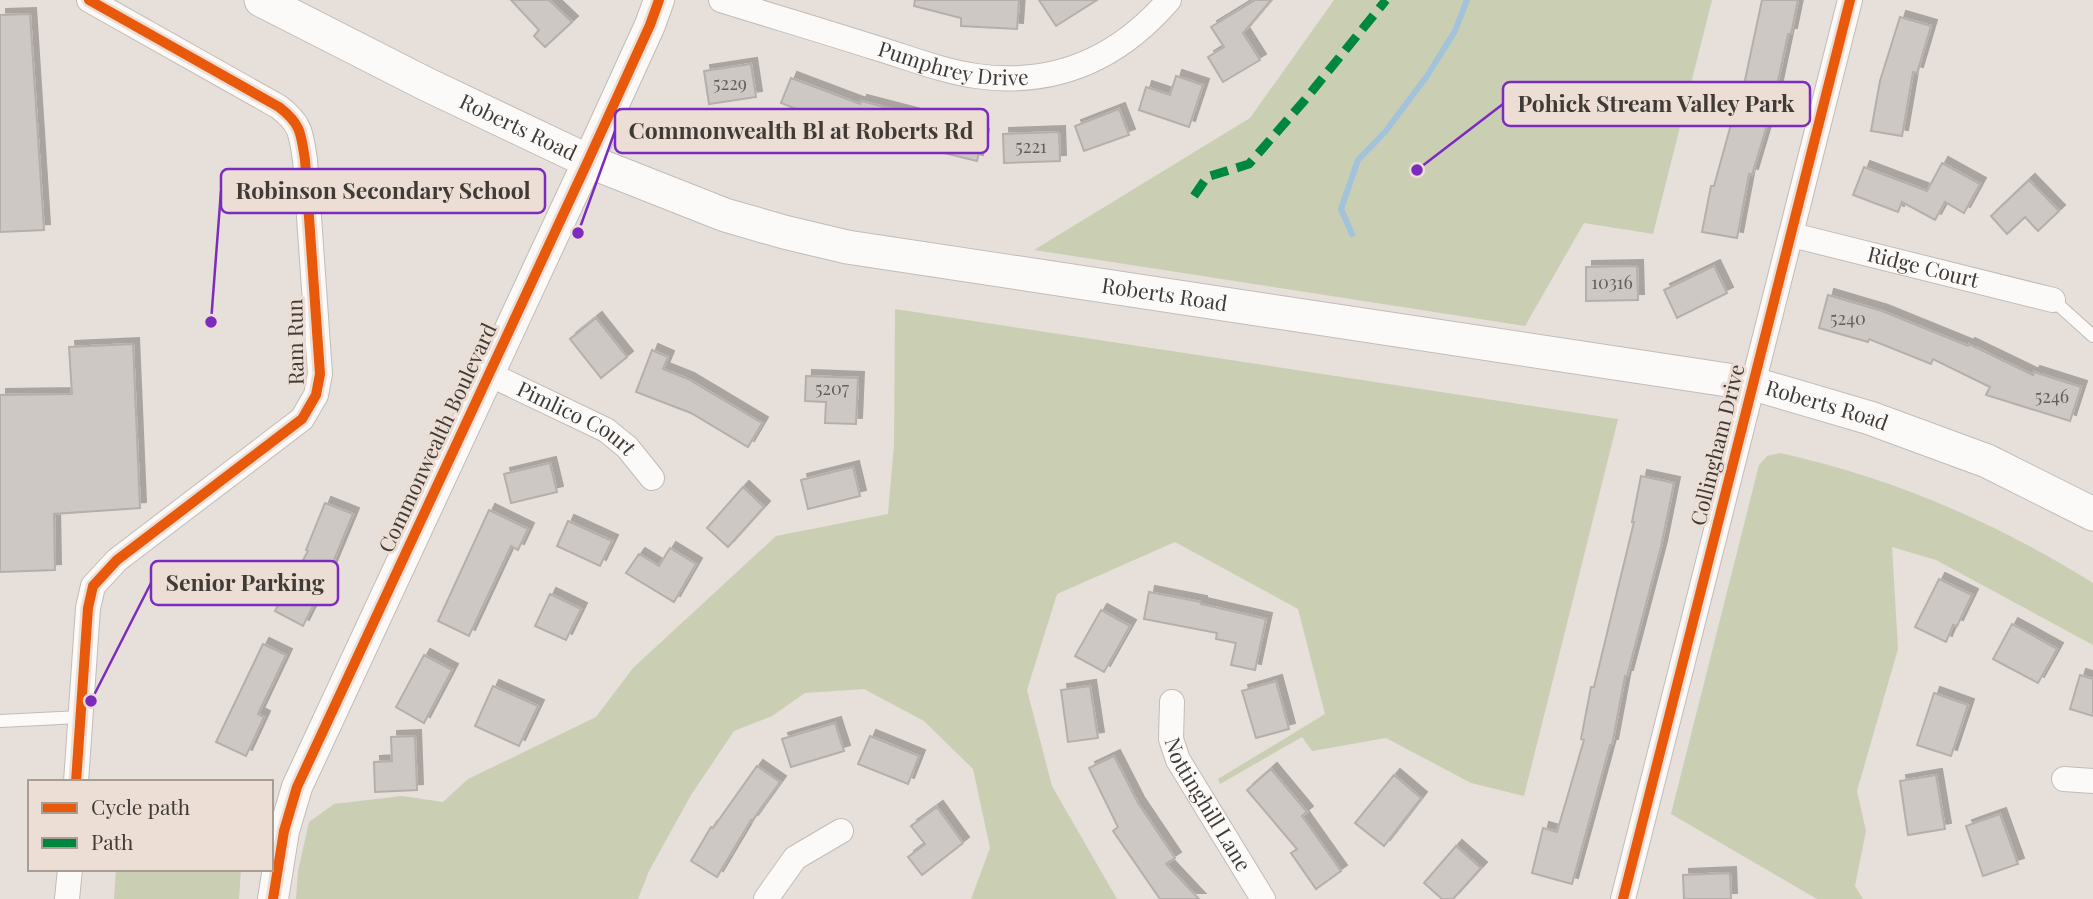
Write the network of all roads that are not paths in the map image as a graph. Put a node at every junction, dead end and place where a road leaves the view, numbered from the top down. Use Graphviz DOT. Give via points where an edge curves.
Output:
graph roads {
  1 [pos="89,0"];
  2 [pos="261,0"];
  3 [pos="659,0"];
  4 [pos="721,0"];
  5 [pos="1169,0"];
  6 [pos="1850,0"];
  7 [pos="588,161"];
  8 [pos="1792,235"];
  9 [pos="2053,300"];
  10 [pos="2093,337"];
  11 [pos="489,374"];
  12 [pos="1754,384"];
  13 [pos="652,478"];
  14 [pos="2093,514"];
  15 [pos="1172,702"];
  16 [pos="80,717"];
  17 [pos="0,721"];
  18 [pos="2064,779"];
  19 [pos="76,780"];
  20 [pos="2093,781"];
  21 [pos="841,831"];
  22 [pos="69,871"];
  23 [pos="67,899"];
  24 [pos="273,899"];
  25 [pos="766,899"];
  26 [pos="1263,899"];
  27 [pos="1623,899"];
  1 -- 16 [label="street, Ram Run" via="293,118 305,160 320,374 316,395 302,419 117,560 93,586"];
  2 -- 7 [label="main road, Roberts Road"];
  3 -- 7 [label="street, Commonwealth Boulevard"];
  4 -- 5 [label="street, Pumphrey Drive" via="933,65 1008,79 1069,71 1100,58 1152,19"];
  6 -- 8 [label="street, Collingham Drive"];
  7 -- 11 [label="street, Commonwealth Boulevard"];
  7 -- 12 [label="main road, Roberts Road" via="725,215 847,247"];
  8 -- 9 [label="street, Ridge Court"];
  8 -- 12 [label="street, Collingham Drive"];
  9 -- 10 [label="lane"];
  11 -- 13 [label="street, Pimlico Court" via="606,430"];
  11 -- 24 [label="street, Commonwealth Boulevard" via="297,788 284,831"];
  12 -- 14 [label="main road, Roberts Road" via="1870,418 1987,461"];
  12 -- 27 [label="street, Collingham Drive"];
  15 -- 26 [label="street, Nottinghill Lane" via="1171,739 1178,760"];
  16 -- 17 [label="lane"];
  16 -- 19 [label="street, Ram Run"];
  18 -- 20 [label="street"];
  21 -- 25 [label="street" via="796,858"];
  22 -- 23 [label="street"];
}
